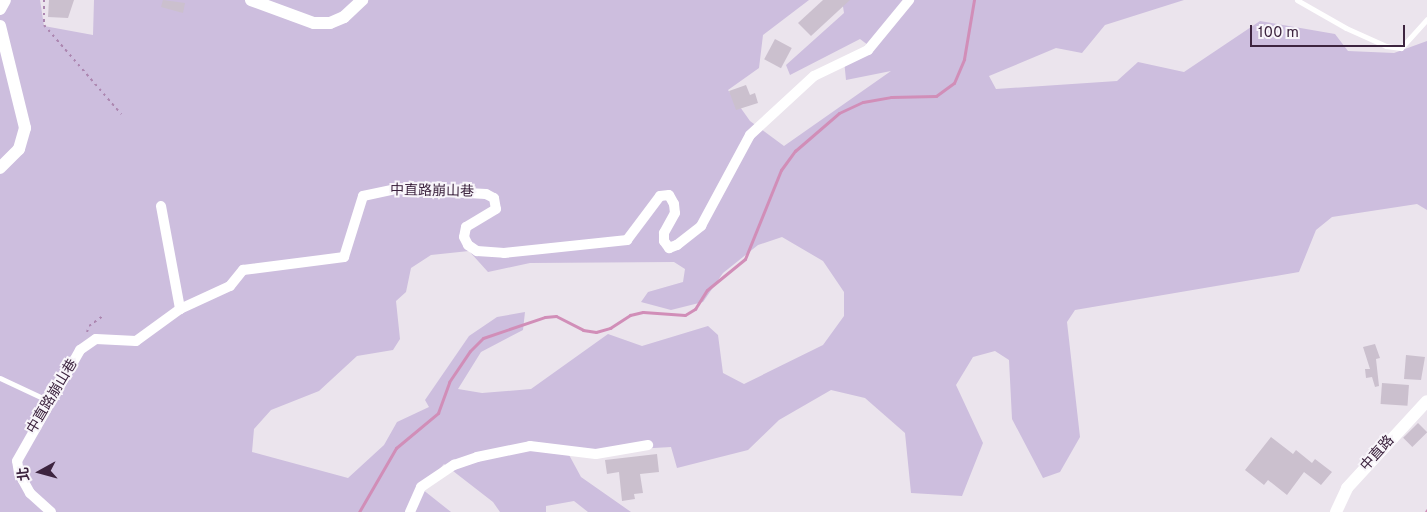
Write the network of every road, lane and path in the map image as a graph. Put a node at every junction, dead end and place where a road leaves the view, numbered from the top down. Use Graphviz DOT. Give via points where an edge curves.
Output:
graph roads {
  1 [pos="5,0"];
  2 [pos="44,0"];
  3 [pos="251,0"];
  4 [pos="362,0"];
  5 [pos="909,0"];
  6 [pos="1297,0"];
  7 [pos="0,9"];
  8 [pos="1427,20"];
  9 [pos="0,26"];
  10 [pos="121,114"];
  11 [pos="0,168"];
  12 [pos="161,206"];
  13 [pos="180,309"];
  14 [pos="0,378"];
  15 [pos="1427,401"];
  16 [pos="51,402"];
  17 [pos="648,445"];
  18 [pos="51,512"];
  19 [pos="410,512"];
  20 [pos="1336,512"];
  1 -- 7 [label="street"];
  2 -- 10 [label="path" via="44,25"];
  3 -- 4 [label="street" via="314,23 330,23 344,17"];
  5 -- 13 [label="street, 中直路崩山巷" via="868,50 814,76 750,135 701,226 677,245 669,248 664,241 664,233 675,213 669,195 660,196 627,240 504,253 477,250 468,245 464,236 466,227 496,209 494,198 486,194 395,189 363,196 344,257 244,270 230,286"];
  6 -- 8 [label="lane" via="1386,46 1401,48"];
  9 -- 11 [label="street" via="25,128 19,149"];
  12 -- 13 [label="street"];
  13 -- 16 [label="street, 中直路崩山巷" via="136,341 96,339 80,350"];
  14 -- 16 [label="lane"];
  15 -- 20 [label="street, 中直路" via="1347,488"];
  16 -- 18 [label="street, 中直路崩山巷" via="17,461 19,473 30,493"];
  17 -- 19 [label="street" via="596,454 530,446 477,457 454,465 421,487"];
}
